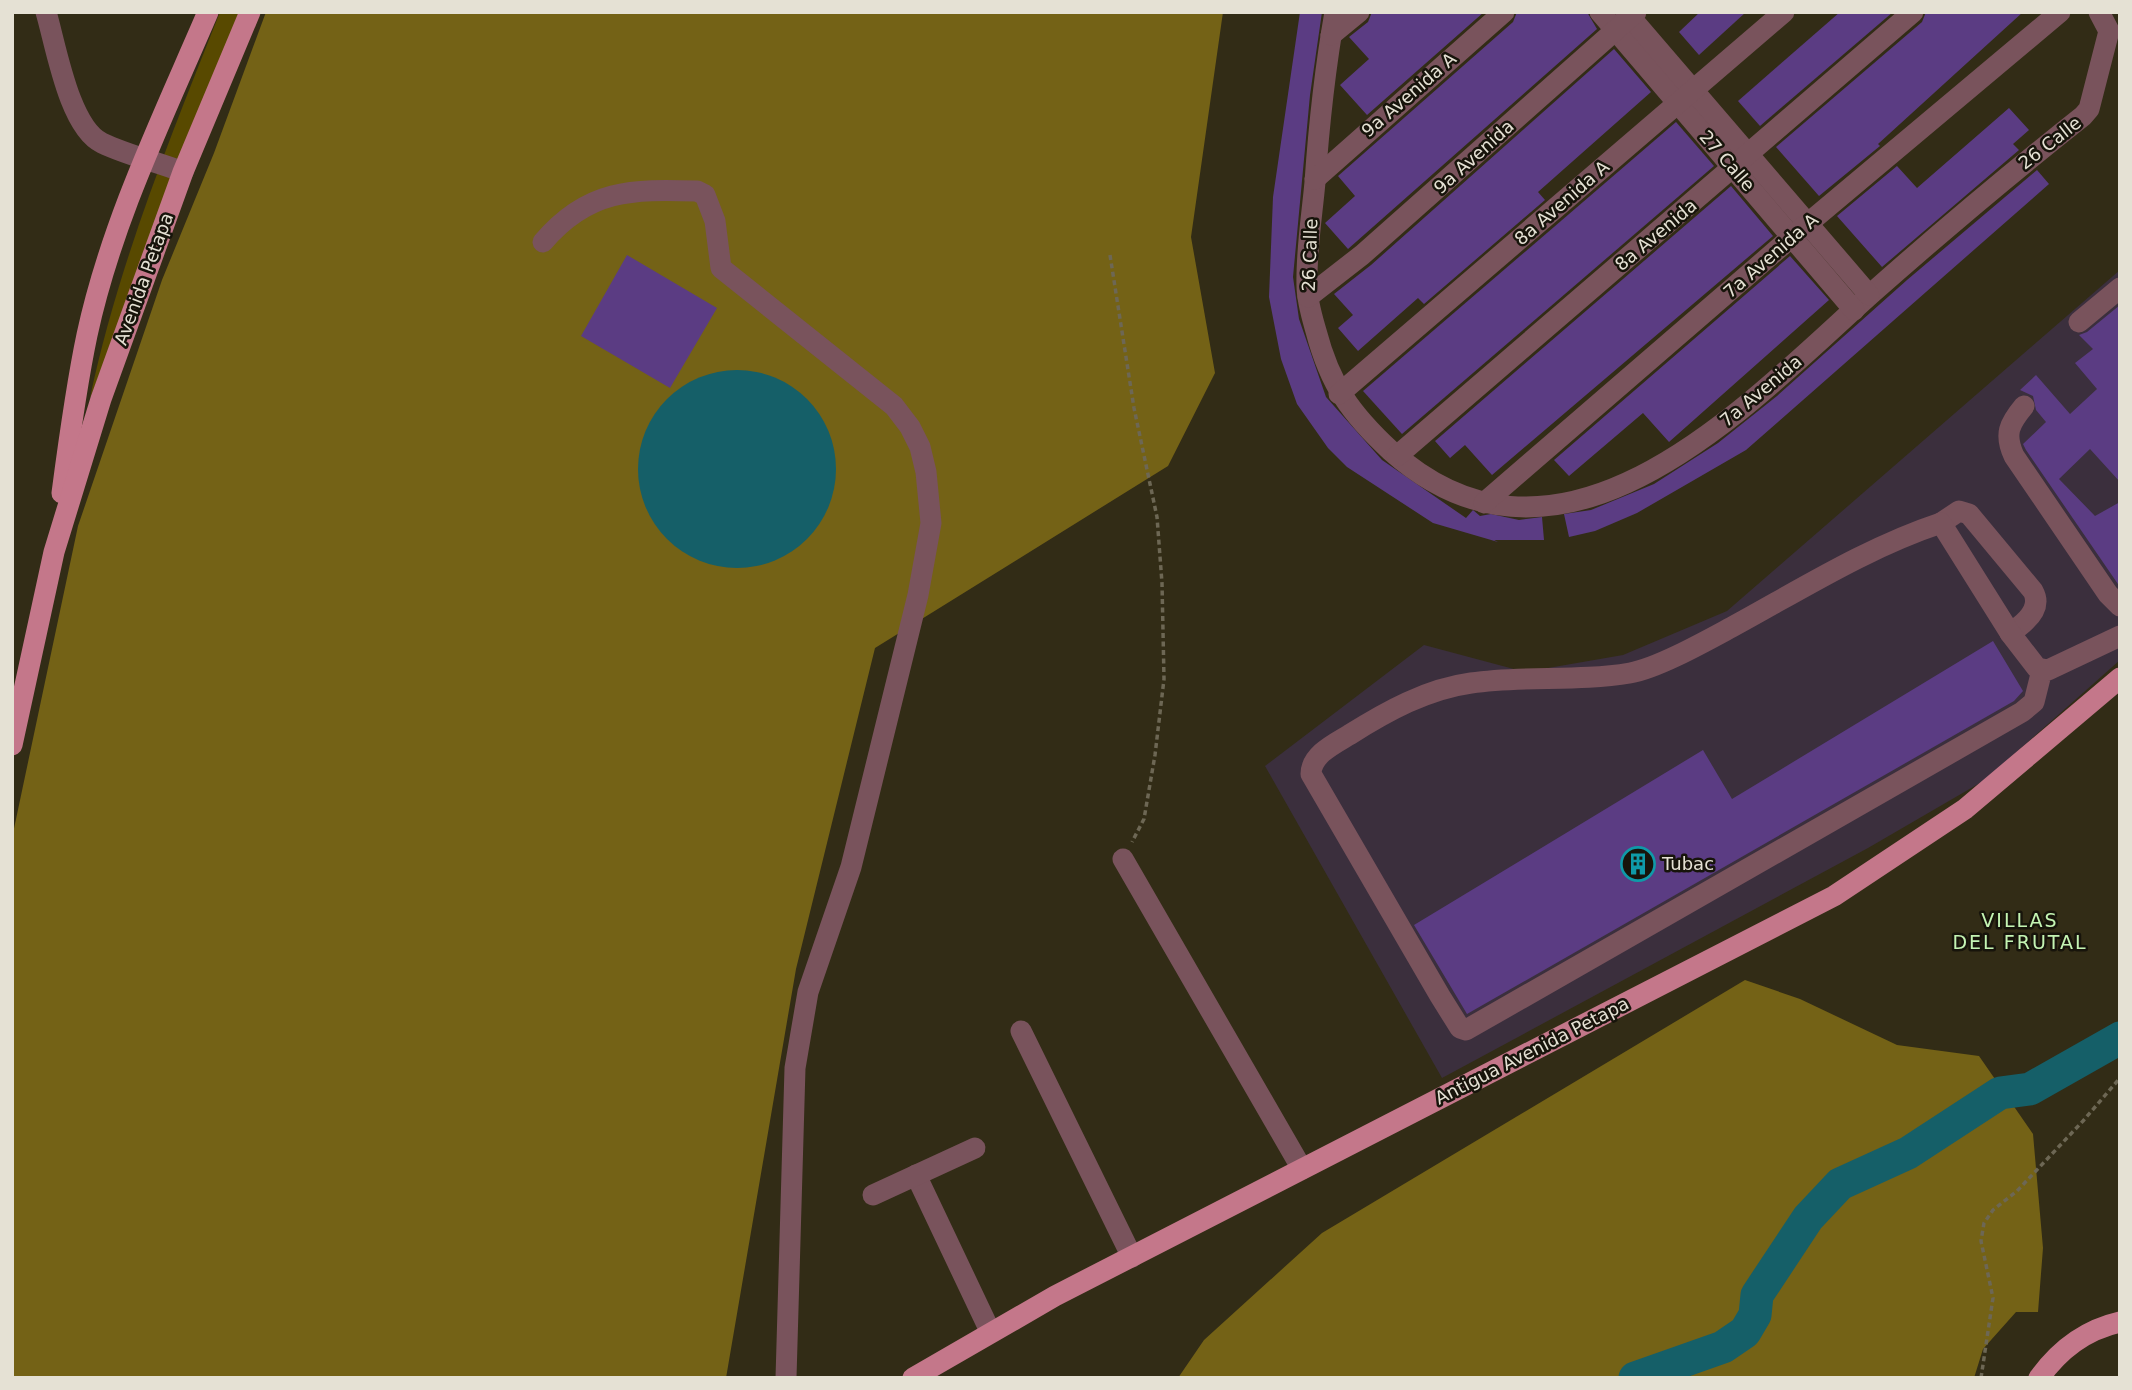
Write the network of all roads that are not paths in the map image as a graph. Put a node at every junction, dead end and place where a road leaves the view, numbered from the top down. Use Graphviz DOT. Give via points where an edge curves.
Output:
graph roads {
  1 [pos="46,12"];
  2 [pos="208,12"];
  3 [pos="250,12"];
  4 [pos="1335,12"];
  5 [pos="1359,12"];
  6 [pos="1504,12"];
  7 [pos="1600,12"];
  8 [pos="1784,12"];
  9 [pos="1913,12"];
  10 [pos="2060,12"];
  11 [pos="2099,12"];
  12 [pos="1627,18"];
  13 [pos="1331,35"];
  14 [pos="1685,96"];
  15 [pos="1750,155"];
  16 [pos="145,158"];
  17 [pos="1734,169"];
  18 [pos="183,172"];
  19 [pos="1315,179"];
  20 [pos="1994,186"];
  21 [pos="1801,230"];
  22 [pos="543,242"];
  23 [pos="2120,288"];
  24 [pos="1307,297"];
  25 [pos="1862,303"];
  26 [pos="2079,322"];
  27 [pos="1339,394"];
  28 [pos="2024,406"];
  29 [pos="1397,456"];
  30 [pos="1484,503"];
  31 [pos="1941,523"];
  32 [pos="54,552"];
  33 [pos="2120,606"];
  34 [pos="2010,634"];
  35 [pos="2120,636"];
  36 [pos="2042,670"];
  37 [pos="2120,678"];
  38 [pos="12,745"];
  39 [pos="1123,859"];
  40 [pos="1021,1031"];
  41 [pos="975,1148"];
  42 [pos="1303,1169"];
  43 [pos="916,1175"];
  44 [pos="873,1195"];
  45 [pos="1132,1256"];
  46 [pos="2120,1322"];
  47 [pos="990,1331"];
  48 [pos="786,1378"];
  49 [pos="913,1378"];
  50 [pos="2039,1378"];
  1 -- 16 [label="street" via="73,105 84,127 102,143"];
  2 -- 16 [label="main road, Avenida Petapa"];
  3 -- 18 [label="main road, Avenida Petapa"];
  4 -- 13 [label="street, 26 Calle"];
  5 -- 13 [label="street"];
  6 -- 19 [label="street, 9a Avenida A"];
  7 -- 12 [label="street, 27 Calle"];
  8 -- 14 [label="street, 8a Avenida A"];
  9 -- 15 [label="street, 8a Avenida"];
  10 -- 21 [label="street, 7a Avenida A"];
  11 -- 20 [label="street, 26 Calle" via="2109,31 2088,111"];
  12 -- 14 [label="street, 27 Calle"];
  12 -- 24 [label="street, 9a Avenida" via="1362,255"];
  13 -- 19 [label="street, 26 Calle" via="1322,83"];
  14 -- 15 [label="street, 27 Calle"];
  14 -- 17 [label="street, 27 Calle"];
  14 -- 27 [label="street, 8a Avenida A"];
  15 -- 17 [label="street, 8a Avenida"];
  15 -- 21 [label="street, 27 Calle"];
  16 -- 18 [label="street"];
  16 -- 32 [label="main road, Avenida Petapa" via="87,334"];
  17 -- 21 [label="street, 27 Calle"];
  17 -- 29 [label="street, 8a Avenida"];
  18 -- 32 [label="main road, Avenida Petapa" via="101,399"];
  19 -- 24 [label="street, 26 Calle"];
  20 -- 25 [label="street, 7a Avenida"];
  21 -- 25 [label="street, 27 Calle"];
  21 -- 30 [label="street, 7a Avenida A"];
  22 -- 48 [label="street" via="567,218 610,194 641,190 705,195 715,221 720,268 894,406 920,447 926,472 932,523 918,595 851,867 808,992 795,1068"];
  23 -- 26 [label="street"];
  24 -- 27 [label="street, 26 Calle"];
  25 -- 30 [label="street, 7a Avenida" via="1742,410 1691,448 1637,477 1573,503 1538,507"];
  27 -- 29 [label="street, 26 Calle"];
  28 -- 33 [label="street" via="2009,424 2007,440 2014,456"];
  29 -- 30 [label="street, 26 Calle" via="1431,479"];
  31 -- 34 [label="street"];
  31 -- 34 [label="street" via="1959,512 1969,514 2033,591 2036,605 2030,617"];
  31 -- 36 [label="street" via="1873,551 1703,643 1634,673 1469,683 1427,694 1376,718 1314,760 1311,774 1460,1028 1468,1030 2022,712 2034,702"];
  32 -- 38 [label="main road, Avenida Petapa"];
  34 -- 36 [label="street"];
  35 -- 36 [label="street"];
  37 -- 42 [label="main road, Antigua Avenida Petapa" via="1965,809 1834,896"];
  39 -- 42 [label="street"];
  40 -- 45 [label="street"];
  41 -- 43 [label="street"];
  42 -- 45 [label="main road, Antigua Avenida Petapa"];
  43 -- 44 [label="street"];
  43 -- 47 [label="street"];
  45 -- 47 [label="main road, Antigua Avenida Petapa"];
  46 -- 50 [label="main road" via="2084,1335 2062,1351"];
  47 -- 49 [label="main road, Antigua Avenida Petapa"];
}
